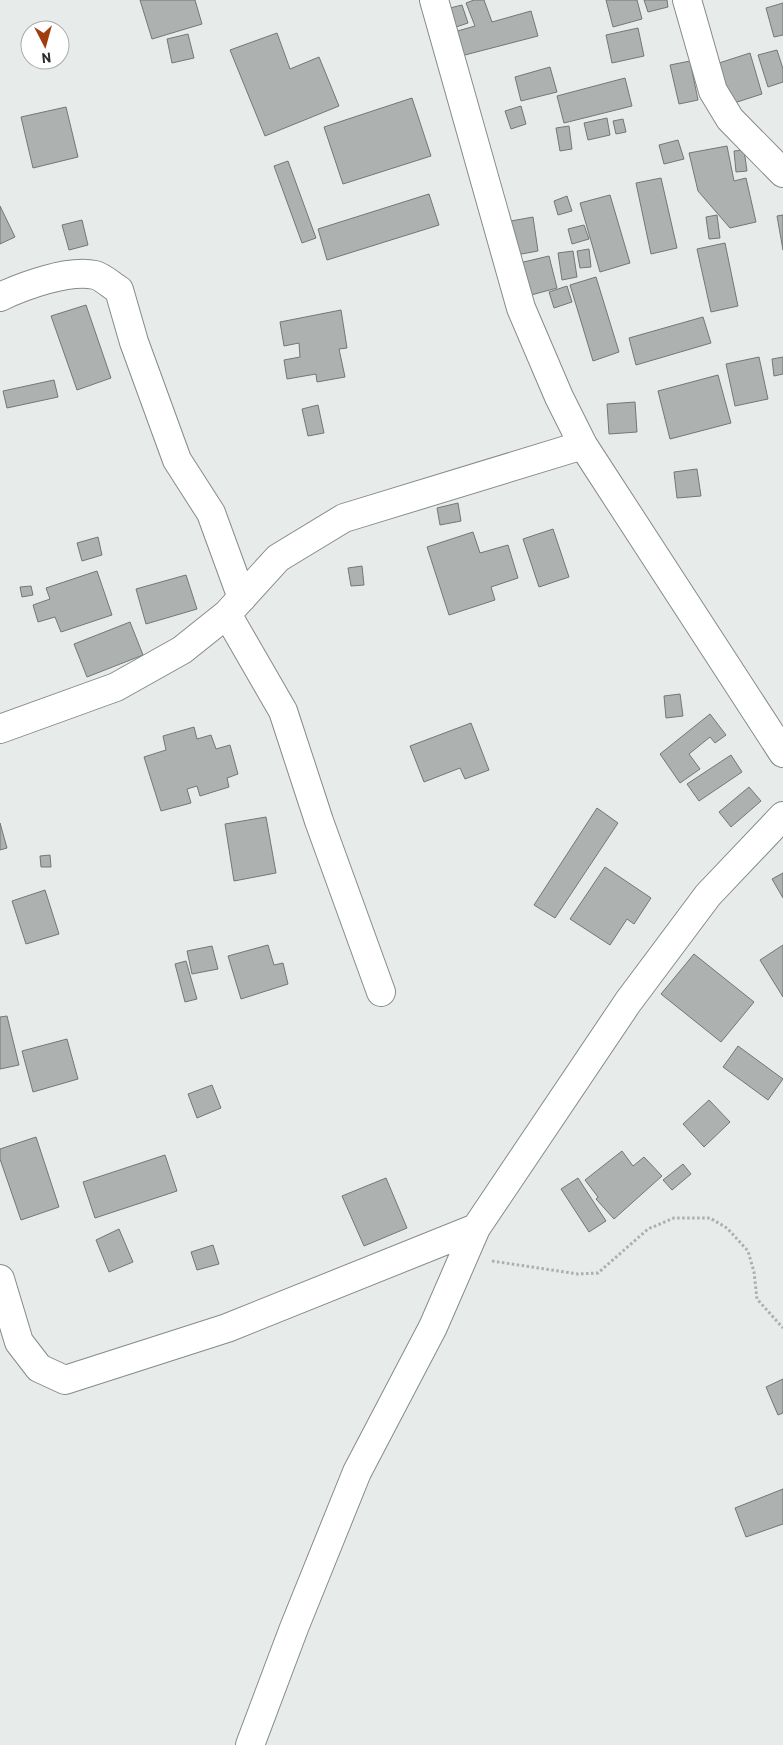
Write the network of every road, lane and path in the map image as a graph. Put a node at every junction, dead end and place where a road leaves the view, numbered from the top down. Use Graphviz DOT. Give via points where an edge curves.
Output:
graph roads {
  1 [pos="434,0"];
  2 [pos="687,0"];
  3 [pos="783,173"];
  4 [pos="0,297"];
  5 [pos="582,445"];
  6 [pos="234,606"];
  7 [pos="0,728"];
  8 [pos="783,753"];
  9 [pos="783,816"];
  10 [pos="381,992"];
  11 [pos="476,1228"];
  12 [pos="464,1256"];
  13 [pos="0,1279"];
  14 [pos="783,1328"];
  15 [pos="250,1745"];
  1 -- 5 [label="street" via="521,308"];
  2 -- 3 [label="street" via="713,91 730,119"];
  4 -- 6 [label="street" via="28,284 70,276 96,276 119,290 134,342 177,460 211,513"];
  5 -- 6 [label="street" via="344,518 278,558"];
  5 -- 8 [label="street"];
  6 -- 7 [label="street" via="182,650 116,687"];
  6 -- 10 [label="street" via="283,711"];
  9 -- 11 [label="street" via="708,895 628,1002"];
  11 -- 12 [label="street"];
  11 -- 13 [label="street" via="227,1328 65,1380 38,1368 19,1342"];
  12 -- 14 [label="path" via="521,1267 578,1274 598,1273 648,1228 674,1218 710,1218 727,1228 748,1251 757,1299"];
  12 -- 15 [label="street" via="433,1327 357,1472"];
}
